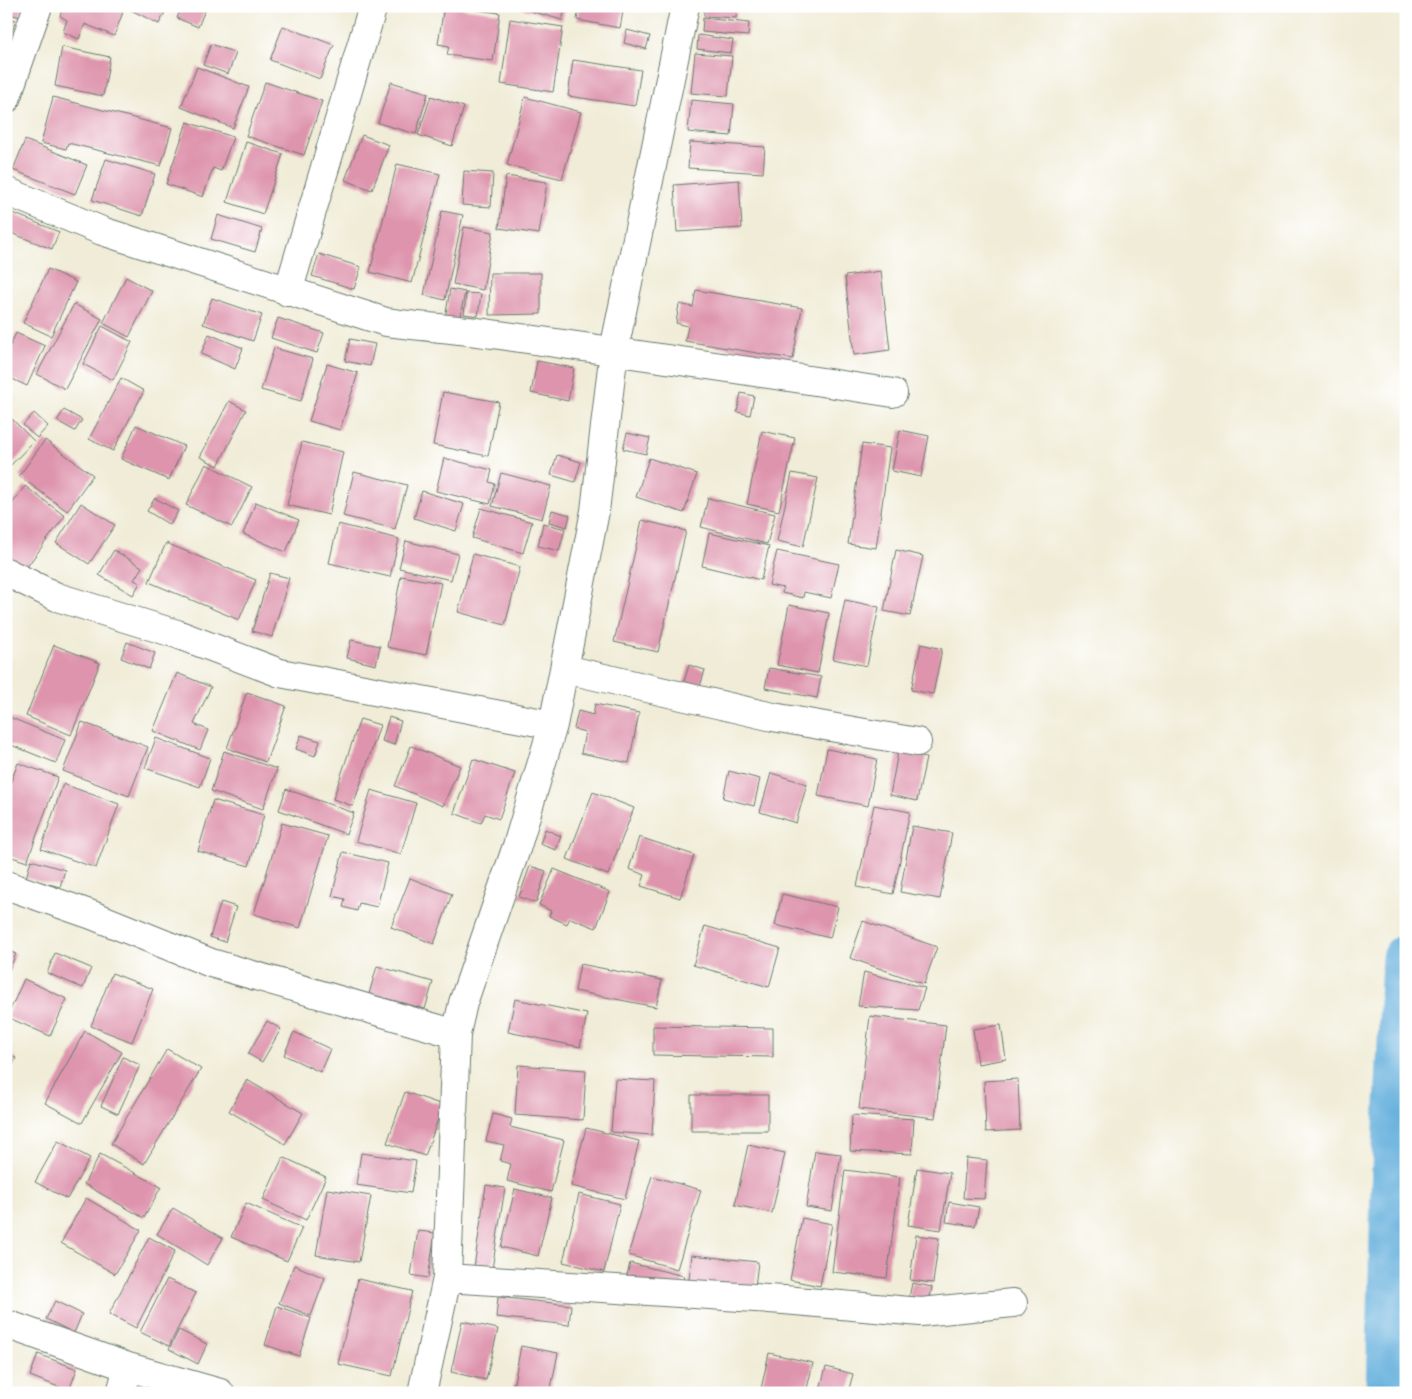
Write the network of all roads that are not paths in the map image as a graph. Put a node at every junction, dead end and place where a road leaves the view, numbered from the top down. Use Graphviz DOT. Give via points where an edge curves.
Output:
graph roads {
  1 [pos="38,6"];
  2 [pos="373,6"];
  3 [pos="685,6"];
  4 [pos="6,99"];
  5 [pos="6,191"];
  6 [pos="288,292"];
  7 [pos="614,350"];
  8 [pos="893,392"];
  9 [pos="6,572"];
  10 [pos="565,669"];
  11 [pos="552,725"];
  12 [pos="917,742"];
  13 [pos="6,885"];
  14 [pos="456,1034"];
  15 [pos="448,1278"];
  16 [pos="1014,1303"];
  17 [pos="6,1324"];
  18 [pos="128,1367"];
  19 [pos="120,1393"];
  20 [pos="220,1393"];
  21 [pos="422,1393"];
  1 -- 4 [label="street"];
  2 -- 6 [label="street"];
  3 -- 7 [label="street"];
  5 -- 6 [label="street" via="102,231"];
  6 -- 7 [label="street" via="386,322"];
  7 -- 8 [label="street"];
  7 -- 10 [label="street" via="595,511"];
  9 -- 11 [label="street" via="57,597 177,634 280,673"];
  10 -- 11 [label="street"];
  10 -- 12 [label="street" via="773,717"];
  11 -- 14 [label="street" via="517,846 463,1002"];
  13 -- 14 [label="street" via="92,915 211,963"];
  14 -- 15 [label="street"];
  15 -- 16 [label="street" via="921,1312"];
  15 -- 21 [label="street"];
  17 -- 18 [label="street"];
  18 -- 19 [label="street"];
  18 -- 20 [label="street"];
}
